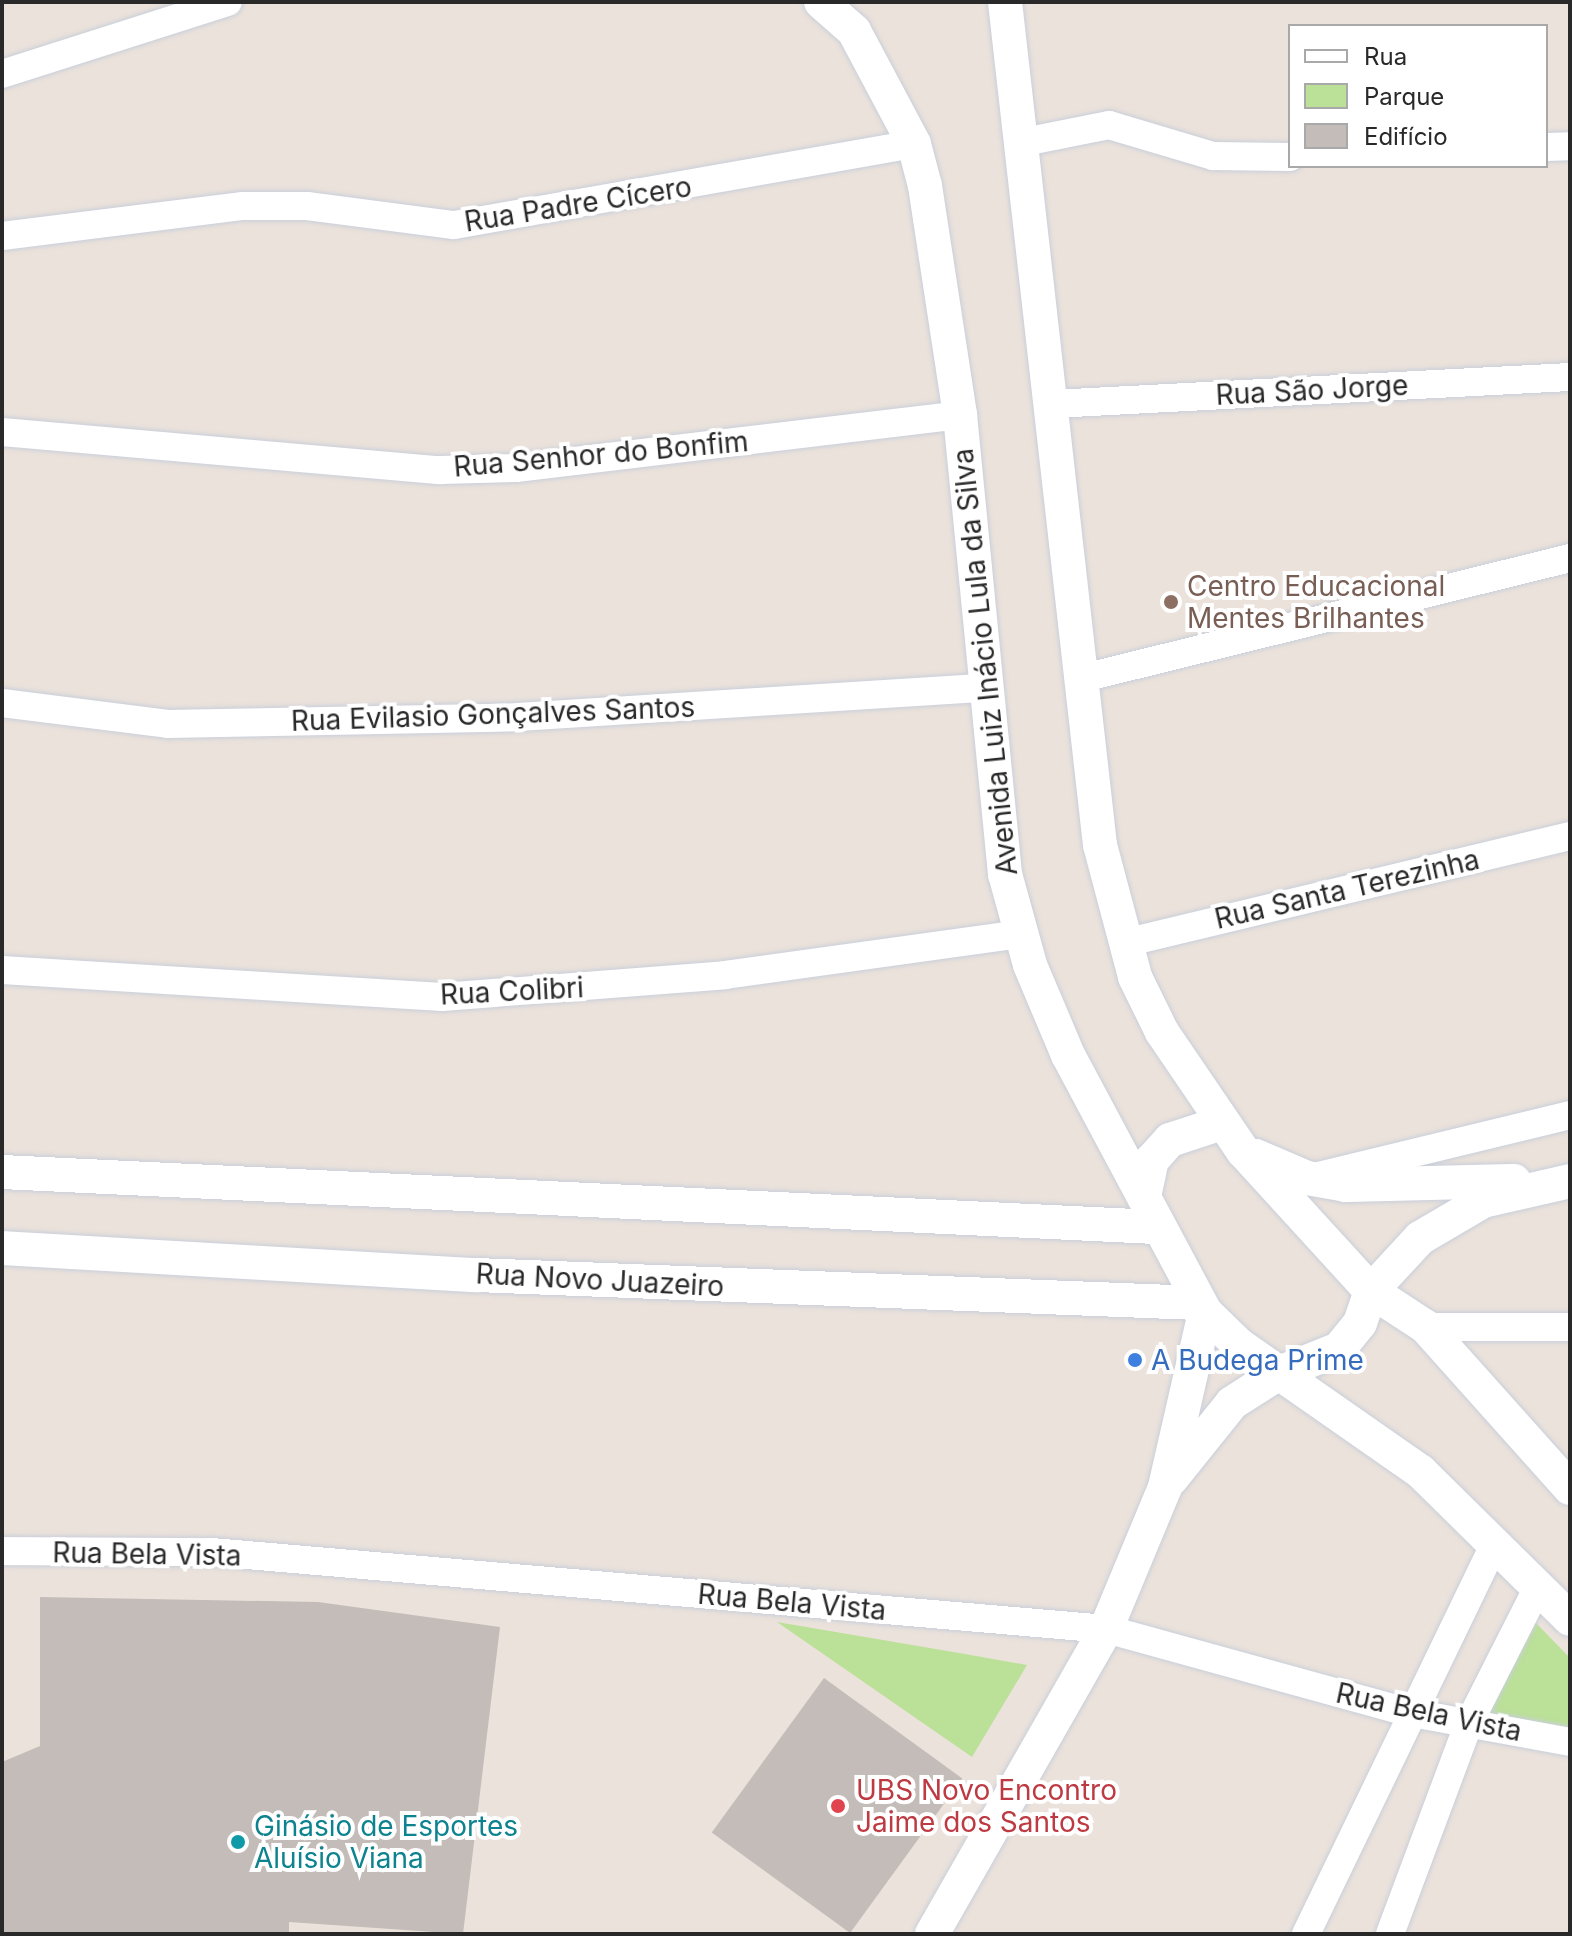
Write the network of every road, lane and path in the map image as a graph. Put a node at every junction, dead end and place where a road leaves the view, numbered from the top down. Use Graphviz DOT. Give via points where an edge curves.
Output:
graph roads {
  1 [pos="228,2"];
  2 [pos="821,2"];
  3 [pos="1005,2"];
  4 [pos="2,74"];
  5 [pos="1019,143"];
  6 [pos="914,144"];
  7 [pos="1570,146"];
  8 [pos="1548,147"];
  9 [pos="1288,157"];
  10 [pos="2,236"];
  11 [pos="1570,377"];
  12 [pos="1053,404"];
  13 [pos="960,415"];
  14 [pos="2,432"];
  15 [pos="1570,558"];
  16 [pos="1079,679"];
  17 [pos="984,688"];
  18 [pos="2,703"];
  19 [pos="1570,836"];
  20 [pos="1020,934"];
  21 [pos="1124,943"];
  22 [pos="2,970"];
  23 [pos="1570,1115"];
  24 [pos="1222,1123"];
  25 [pos="1243,1151"];
  26 [pos="2,1172"];
  27 [pos="1307,1178"];
  28 [pos="1570,1181"];
  29 [pos="1150,1212"];
  30 [pos="2,1248"];
  31 [pos="1371,1291"];
  32 [pos="1202,1308"];
  33 [pos="1426,1327"];
  34 [pos="1570,1327"];
  35 [pos="1279,1373"];
  36 [pos="1165,1487"];
  37 [pos="1570,1488"];
  38 [pos="1495,1543"];
  39 [pos="2,1551"];
  40 [pos="1539,1585"];
  41 [pos="1570,1619"];
  42 [pos="1106,1629"];
  43 [pos="1412,1713"];
  44 [pos="1469,1723"];
  45 [pos="1570,1742"];
  46 [pos="932,1934"];
  47 [pos="1306,1934"];
  48 [pos="1390,1934"];
  1 -- 4 [label="street"];
  2 -- 6 [label="street, Avenida Luiz Inácio Lula da Silva" via="854,31"];
  3 -- 5 [label="street"];
  5 -- 9 [label="street" via="1109,125 1213,156"];
  5 -- 12 [label="street"];
  6 -- 10 [label="street, Rua Padre Cícero" via="454,225 307,206 243,206"];
  6 -- 13 [label="street, Avenida Luiz Inácio Lula da Silva" via="943,281"];
  7 -- 8 [label="street"];
  11 -- 12 [label="street, Rua São Jorge"];
  12 -- 16 [label="street"];
  13 -- 14 [label="street, Rua Senhor do Bonfim" via="516,468 440,470"];
  13 -- 17 [label="street, Avenida Luiz Inácio Lula da Silva"];
  15 -- 16 [label="street"];
  16 -- 21 [label="street" via="1100,845"];
  17 -- 18 [label="street, Rua Evilasio Gonçalves Santos" via="518,717 168,724"];
  17 -- 20 [label="street, Avenida Luiz Inácio Lula da Silva" via="1005,874"];
  19 -- 21 [label="street, Rua Santa Terezinha"];
  20 -- 22 [label="street, Rua Colibri" via="725,975 442,997"];
  20 -- 29 [label="street, Avenida Luiz Inácio Lula da Silva" via="1068,1055"];
  21 -- 24 [label="street" via="1162,1032"];
  23 -- 27 [label="street"];
  24 -- 25 [label="street"];
  24 -- 29 [label="street" via="1170,1140 1152,1160"];
  25 -- 27 [label="street"];
  25 -- 31 [label="street"];
  26 -- 29 [label="street"];
  27 -- 28 [label="street" via="1395,1186"];
  28 -- 31 [label="street" via="1483,1201 1448,1217"];
  29 -- 32 [label="street, Avenida Luiz Inácio Lula da Silva"];
  30 -- 32 [label="street, Rua Novo Juazeiro"];
  31 -- 33 [label="street"];
  31 -- 35 [label="street" via="1360,1323 1339,1349"];
  32 -- 35 [label="street, Avenida Luiz Inácio Lula da Silva"];
  32 -- 36 [label="street"];
  33 -- 34 [label="street"];
  33 -- 37 [label="street"];
  35 -- 36 [label="street" via="1232,1403"];
  35 -- 38 [label="street, Avenida Luiz Inácio Lula da Silva" via="1421,1472"];
  36 -- 42 [label="street"];
  38 -- 40 [label="street, Avenida Luiz Inácio Lula da Silva"];
  38 -- 43 [label="street"];
  39 -- 42 [label="street, Rua Bela Vista" via="212,1552"];
  40 -- 41 [label="street, Avenida Luiz Inácio Lula da Silva"];
  40 -- 44 [label="street"];
  42 -- 43 [label="street, Rua Bela Vista"];
  42 -- 46 [label="street"];
  43 -- 44 [label="street, Rua Bela Vista"];
  43 -- 47 [label="street"];
  44 -- 45 [label="street, Rua Bela Vista"];
  44 -- 48 [label="street"];
}
